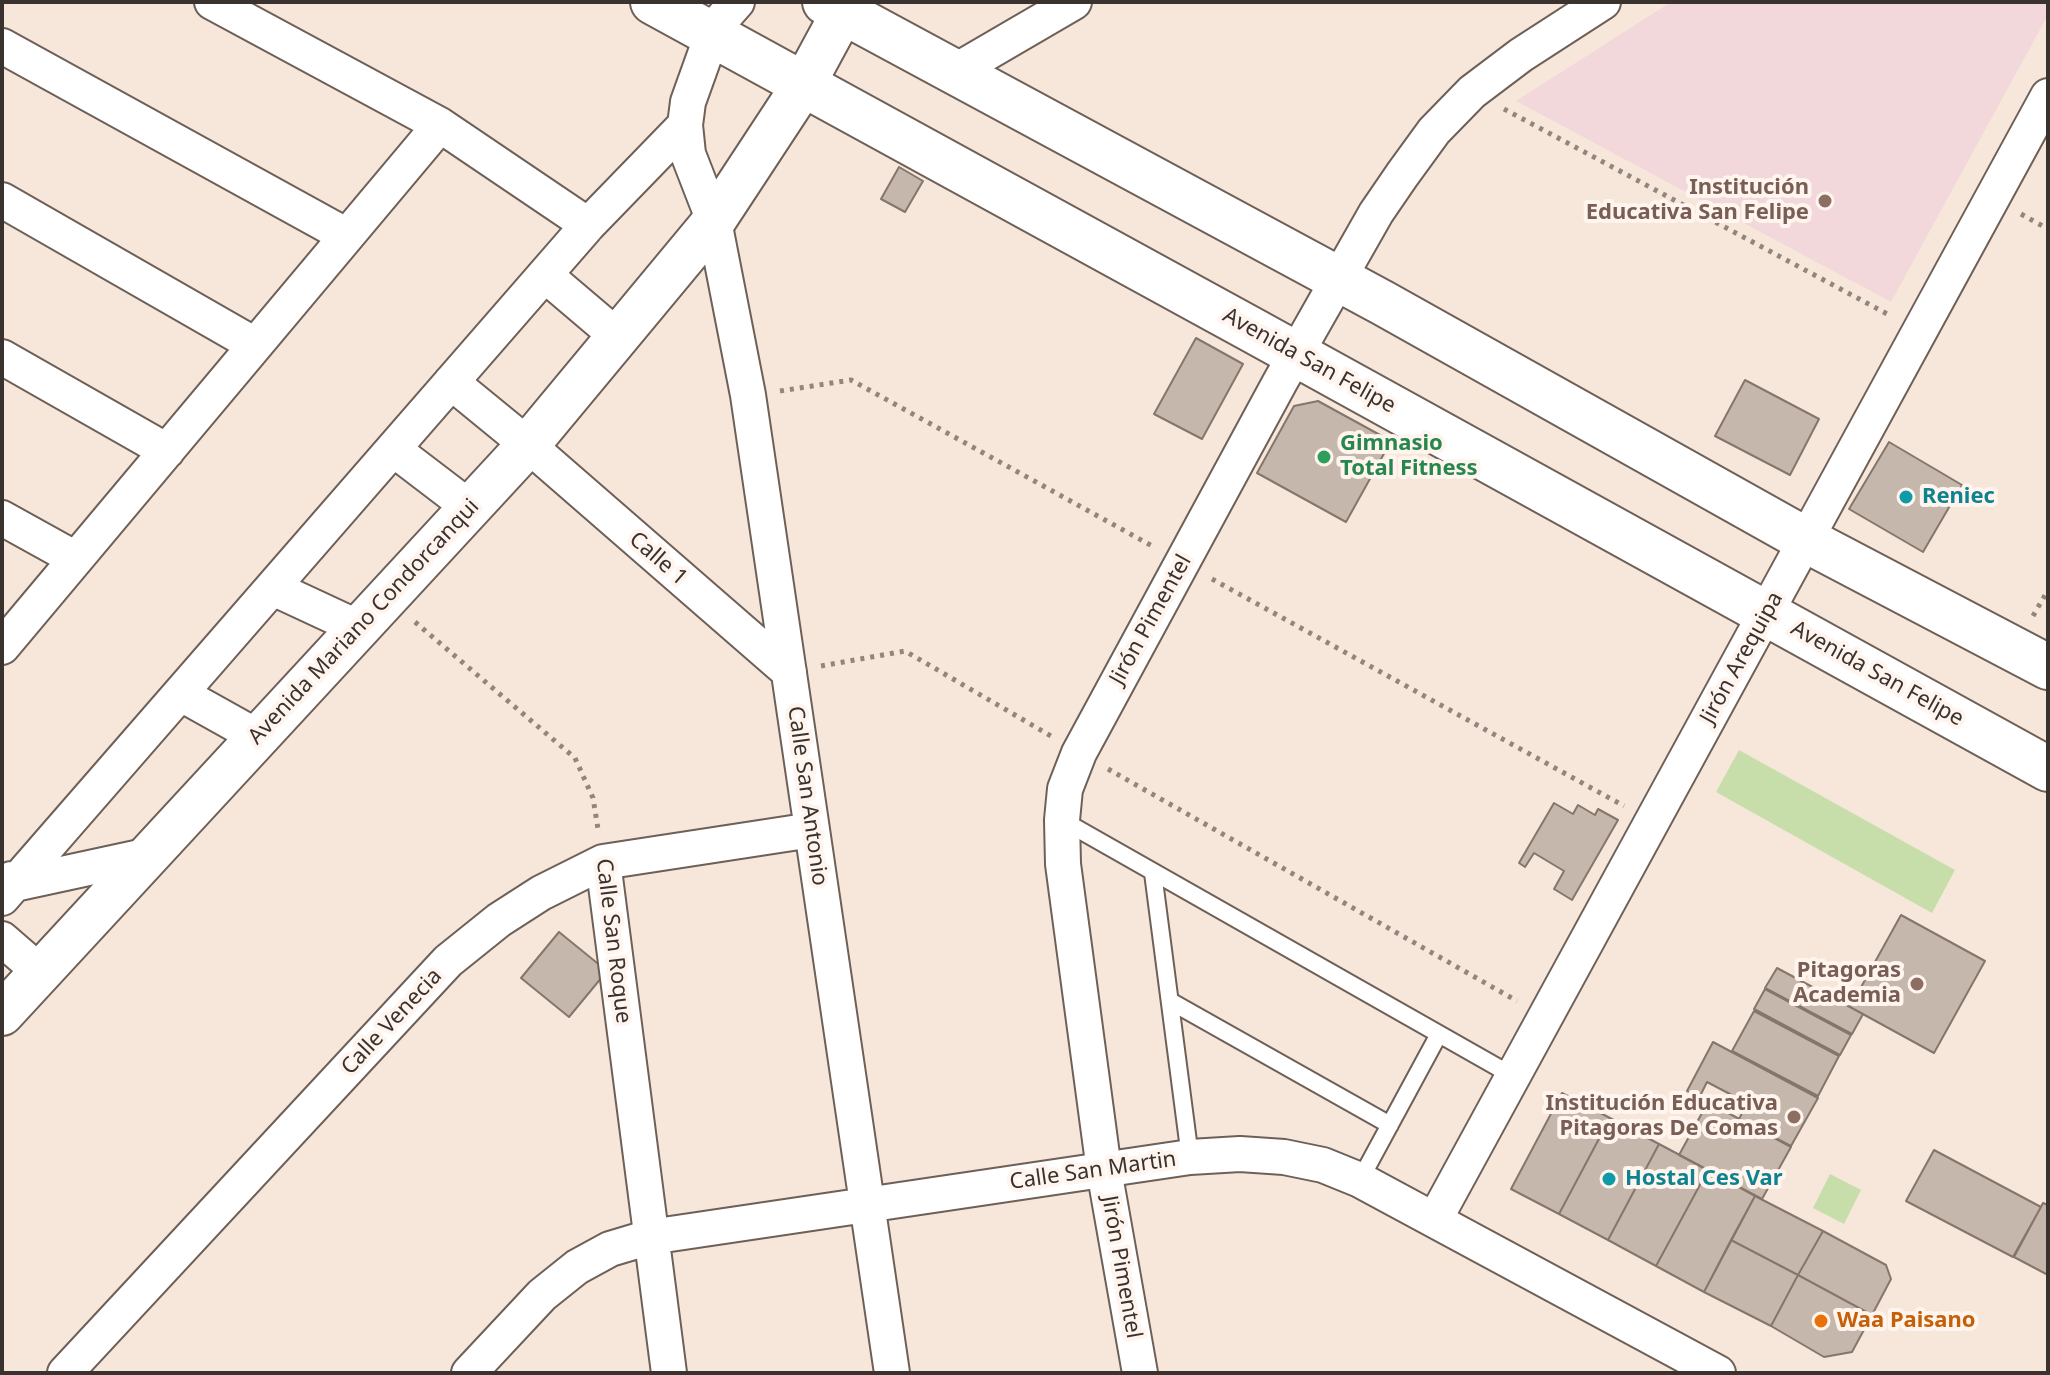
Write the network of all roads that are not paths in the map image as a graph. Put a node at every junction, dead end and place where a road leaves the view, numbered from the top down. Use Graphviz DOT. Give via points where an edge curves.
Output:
graph roads {
  1 [pos="212,2"];
  2 [pos="653,2"];
  3 [pos="1074,2"];
  4 [pos="1603,2"];
  5 [pos="834,7"];
  6 [pos="714,13"];
  7 [pos="2,46"];
  8 [pos="954,72"];
  9 [pos="804,84"];
  10 [pos="2048,96"];
  11 [pos="440,125"];
  12 [pos="685,125"];
  13 [pos="2,200"];
  14 [pos="714,221"];
  15 [pos="588,225"];
  16 [pos="347,236"];
  17 [pos="545,275"];
  18 [pos="1338,279"];
  19 [pos="618,337"];
  20 [pos="255,345"];
  21 [pos="1296,354"];
  22 [pos="2,357"];
  23 [pos="451,382"];
  24 [pos="528,445"];
  25 [pos="393,449"];
  26 [pos="167,451"];
  27 [pos="469,507"];
  28 [pos="2,518"];
  29 [pos="1806,540"];
  30 [pos="76,559"];
  31 [pos="273,588"];
  32 [pos="1767,613"];
  33 [pos="359,628"];
  34 [pos="2,647"];
  35 [pos="2048,667"];
  36 [pos="789,672"];
  37 [pos="181,694"];
  38 [pos="258,737"];
  39 [pos="2048,769"];
  40 [pos="1062,820"];
  41 [pos="812,830"];
  42 [pos="149,855"];
  43 [pos="603,862"];
  44 [pos="1153,873"];
  45 [pos="6,884"];
  46 [pos="2,939"];
  47 [pos="40,972"];
  48 [pos="1170,1001"];
  49 [pos="2,1014"];
  50 [pos="1439,1034"];
  51 [pos="1513,1076"];
  52 [pos="1390,1125"];
  53 [pos="1190,1157"];
  54 [pos="1104,1170"];
  55 [pos="1360,1180"];
  56 [pos="867,1205"];
  57 [pos="1435,1219"];
  58 [pos="650,1237"];
  59 [pos="65,1373"];
  60 [pos="469,1373"];
  61 [pos="669,1373"];
  62 [pos="892,1373"];
  63 [pos="1140,1373"];
  64 [pos="1718,1373"];
  1 -- 11 [label="street"];
  2 -- 6 [label="main road, Avenida San Felipe"];
  3 -- 8 [label="street"];
  4 -- 18 [label="street, Jirón Pimentel" via="1472,92 1434,131 1376,213"];
  5 -- 8 [label="main road"];
  5 -- 9 [label="street, Avenida Mariano Condorcanqui"];
  6 -- 9 [label="main road, Avenida San Felipe"];
  6 -- 12 [label="street"];
  7 -- 16 [label="street"];
  8 -- 18 [label="main road"];
  9 -- 14 [label="street, Avenida Mariano Condorcanqui"];
  9 -- 21 [label="main road, Avenida San Felipe"];
  10 -- 29 [label="street, Jirón Arequipa"];
  11 -- 15 [label="street"];
  11 -- 16 [label="street"];
  12 -- 14 [label="street" via="688,154"];
  12 -- 15 [label="street"];
  13 -- 20 [label="street"];
  14 -- 19 [label="street, Avenida Mariano Condorcanqui"];
  14 -- 36 [label="street, Calle San Antonio" via="748,395"];
  15 -- 17 [label="street"];
  16 -- 20 [label="street"];
  17 -- 19 [label="street"];
  17 -- 23 [label="street"];
  18 -- 21 [label="street, Jirón Pimentel"];
  18 -- 29 [label="main road"];
  19 -- 24 [label="street, Avenida Mariano Condorcanqui"];
  20 -- 26 [label="street"];
  21 -- 32 [label="main road, Avenida San Felipe"];
  21 -- 40 [label="street, Jirón Pimentel" via="1079,753 1065,789"];
  22 -- 26 [label="street"];
  23 -- 24 [label="street, Calle 1"];
  23 -- 25 [label="street"];
  24 -- 27 [label="street, Avenida Mariano Condorcanqui"];
  24 -- 36 [label="street, Calle 1"];
  25 -- 27 [label="street"];
  25 -- 31 [label="street"];
  26 -- 30 [label="street"];
  27 -- 33 [label="street, Avenida Mariano Condorcanqui"];
  28 -- 30 [label="street"];
  29 -- 32 [label="street, Jirón Arequipa"];
  29 -- 35 [label="main road"];
  30 -- 34 [label="street"];
  31 -- 33 [label="street"];
  31 -- 37 [label="street"];
  32 -- 39 [label="main road, Avenida San Felipe"];
  32 -- 51 [label="street, Jirón Arequipa"];
  33 -- 38 [label="street, Avenida Mariano Condorcanqui"];
  36 -- 41 [label="street, Calle San Antonio"];
  37 -- 38 [label="street"];
  37 -- 45 [label="street"];
  38 -- 42 [label="street, Avenida Mariano Condorcanqui"];
  40 -- 44 [label="lane"];
  40 -- 54 [label="street, Jirón Pimentel" via="1063,864"];
  41 -- 43 [label="street, Calle Venecia"];
  41 -- 56 [label="street, Calle San Antonio"];
  42 -- 45 [label="street"];
  42 -- 47 [label="street, Avenida Mariano Condorcanqui"];
  43 -- 58 [label="street, Calle San Roque"];
  43 -- 59 [label="street, Calle Venecia" via="541,893 448,961"];
  44 -- 48 [label="lane"];
  44 -- 50 [label="lane"];
  46 -- 47 [label="street"];
  47 -- 49 [label="street, Avenida Mariano Condorcanqui"];
  48 -- 52 [label="lane"];
  48 -- 53 [label="lane"];
  50 -- 51 [label="lane"];
  50 -- 52 [label="lane"];
  51 -- 57 [label="street, Jirón Arequipa"];
  52 -- 55 [label="lane"];
  53 -- 54 [label="street, Calle San Martin"];
  53 -- 55 [label="street, Calle San Martin" via="1284,1157"];
  54 -- 56 [label="street, Calle San Martin"];
  54 -- 63 [label="street, Jirón Pimentel"];
  55 -- 57 [label="street, Calle San Martin"];
  56 -- 58 [label="street, Calle San Martin"];
  56 -- 62 [label="street, Calle San Antonio"];
  57 -- 64 [label="street, Calle San Martin"];
  58 -- 60 [label="street, Calle San Martin" via="610,1249 577,1267 542,1295"];
  58 -- 61 [label="street, Calle San Roque"];
}
